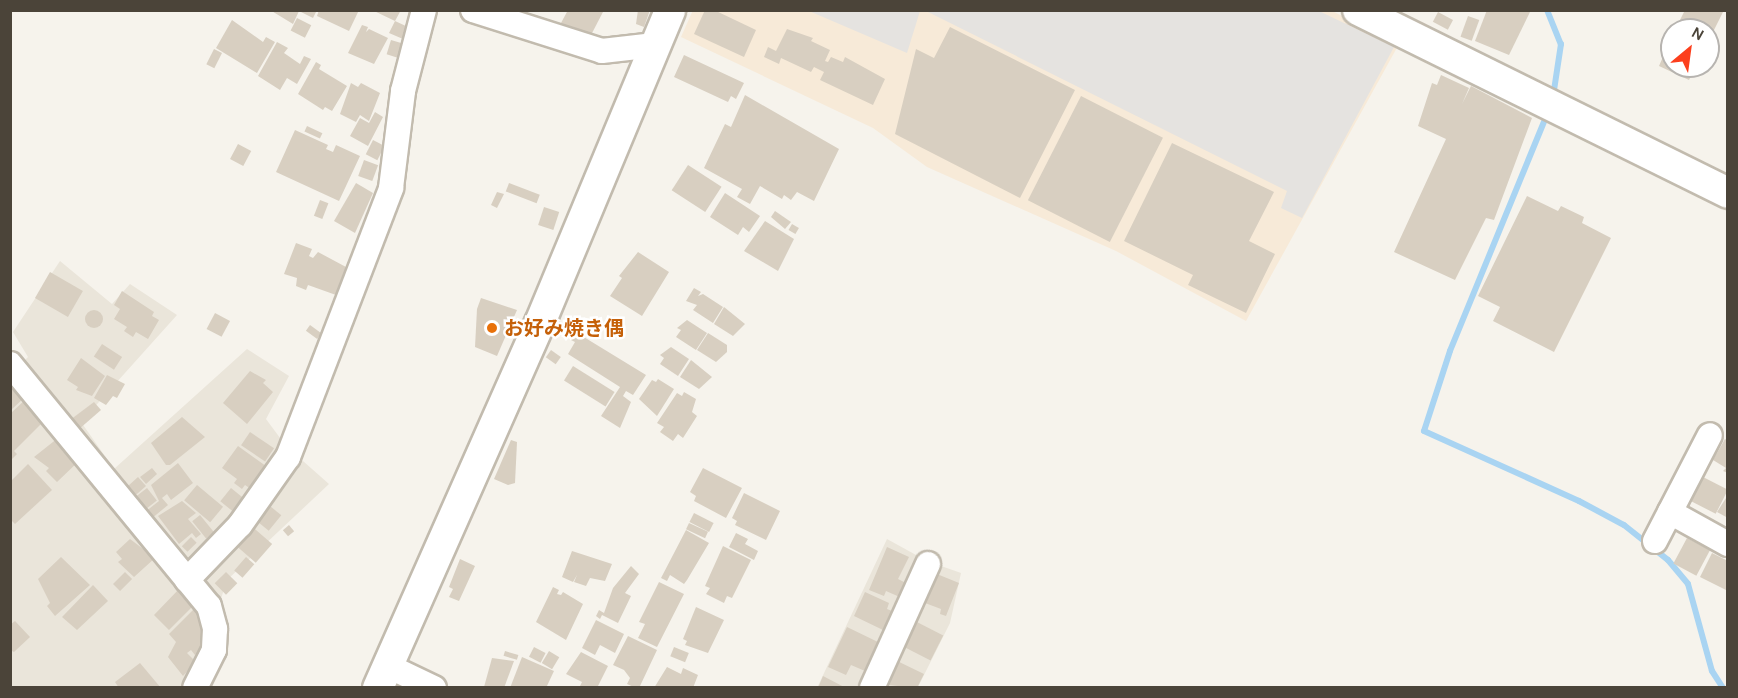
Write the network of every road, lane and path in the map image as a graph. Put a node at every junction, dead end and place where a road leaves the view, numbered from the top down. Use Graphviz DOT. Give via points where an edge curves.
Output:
graph roads {
  1 [pos="424,10"];
  2 [pos="473,10"];
  3 [pos="670,10"];
  4 [pos="1358,10"];
  5 [pos="655,45"];
  6 [pos="1728,193"];
  7 [pos="10,364"];
  8 [pos="1710,435"];
  9 [pos="1670,512"];
  10 [pos="1655,541"];
  11 [pos="1728,544"];
  12 [pos="928,564"];
  13 [pos="187,580"];
  14 [pos="383,677"];
  15 [pos="195,687"];
  16 [pos="434,687"];
  17 [pos="872,687"];
  1 -- 13 [label="street" via="403,91 391,188 288,457 240,525"];
  2 -- 5 [label="street" via="602,51"];
  3 -- 5 [label="street"];
  4 -- 6 [label="street"];
  5 -- 14 [label="street" via="540,323"];
  7 -- 13 [label="street"];
  8 -- 9 [label="street"];
  9 -- 10 [label="street"];
  9 -- 11 [label="street"];
  12 -- 17 [label="street"];
  13 -- 15 [label="street" via="209,606 215,629 214,650"];
  14 -- 16 [label="street"];
}
